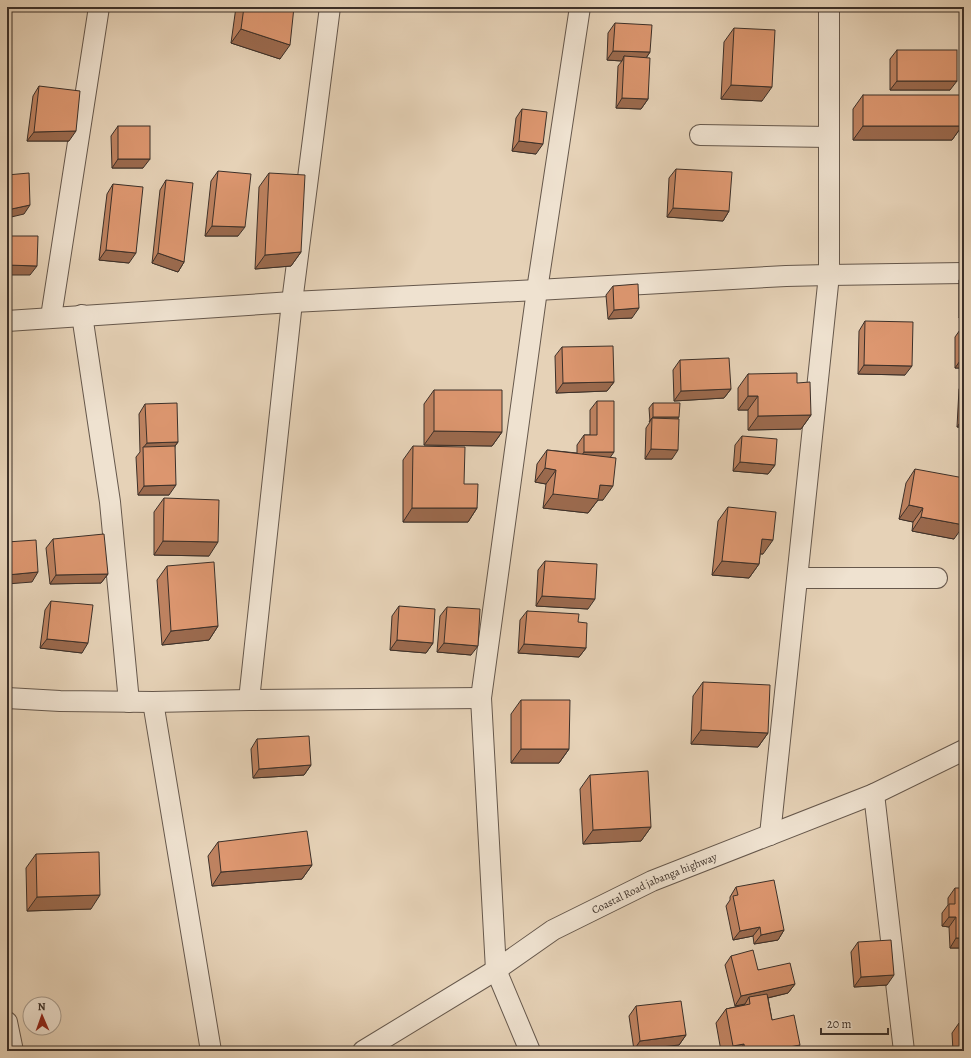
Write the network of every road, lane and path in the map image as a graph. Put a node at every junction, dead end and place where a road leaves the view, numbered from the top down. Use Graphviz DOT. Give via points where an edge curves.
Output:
graph roads {
  1 [pos="99,7"];
  2 [pos="330,7"];
  3 [pos="580,7"];
  4 [pos="829,7"];
  5 [pos="700,135"];
  6 [pos="829,137"];
  7 [pos="964,273"];
  8 [pos="829,275"];
  9 [pos="537,290"];
  10 [pos="292,302"];
  11 [pos="82,315"];
  12 [pos="51,317"];
  13 [pos="7,321"];
  14 [pos="798,578"];
  15 [pos="937,578"];
  16 [pos="7,698"];
  17 [pos="481,698"];
  18 [pos="249,700"];
  19 [pos="129,702"];
  20 [pos="153,702"];
  21 [pos="964,750"];
  22 [pos="874,794"];
  23 [pos="770,835"];
  24 [pos="496,970"];
  25 [pos="7,1022"];
  26 [pos="13,1051"];
  27 [pos="211,1051"];
  28 [pos="363,1051"];
  29 [pos="530,1051"];
  30 [pos="904,1051"];
  1 -- 12 [label="street"];
  2 -- 10 [label="street"];
  3 -- 9 [label="street"];
  4 -- 6 [label="street"];
  5 -- 6 [label="street"];
  6 -- 8 [label="street"];
  7 -- 8 [label="street"];
  8 -- 9 [label="street"];
  8 -- 14 [label="street"];
  9 -- 10 [label="street"];
  9 -- 17 [label="street"];
  10 -- 11 [label="street"];
  10 -- 18 [label="street"];
  11 -- 12 [label="street"];
  11 -- 19 [label="street" via="110,502"];
  12 -- 13 [label="street"];
  14 -- 15 [label="street"];
  14 -- 23 [label="street"];
  16 -- 19 [label="street"];
  17 -- 18 [label="street"];
  17 -- 24 [label="street"];
  18 -- 20 [label="street"];
  19 -- 20 [label="street"];
  20 -- 27 [label="street"];
  21 -- 22 [label="street, Coastal Road jabanga highway"];
  22 -- 23 [label="street, Coastal Road jabanga highway"];
  22 -- 30 [label="street"];
  23 -- 24 [label="street, Coastal Road jabanga highway" via="652,881 553,930"];
  24 -- 28 [label="street, Coastal Road jabanga highway"];
  24 -- 29 [label="street"];
  25 -- 26 [label="street"];
}
